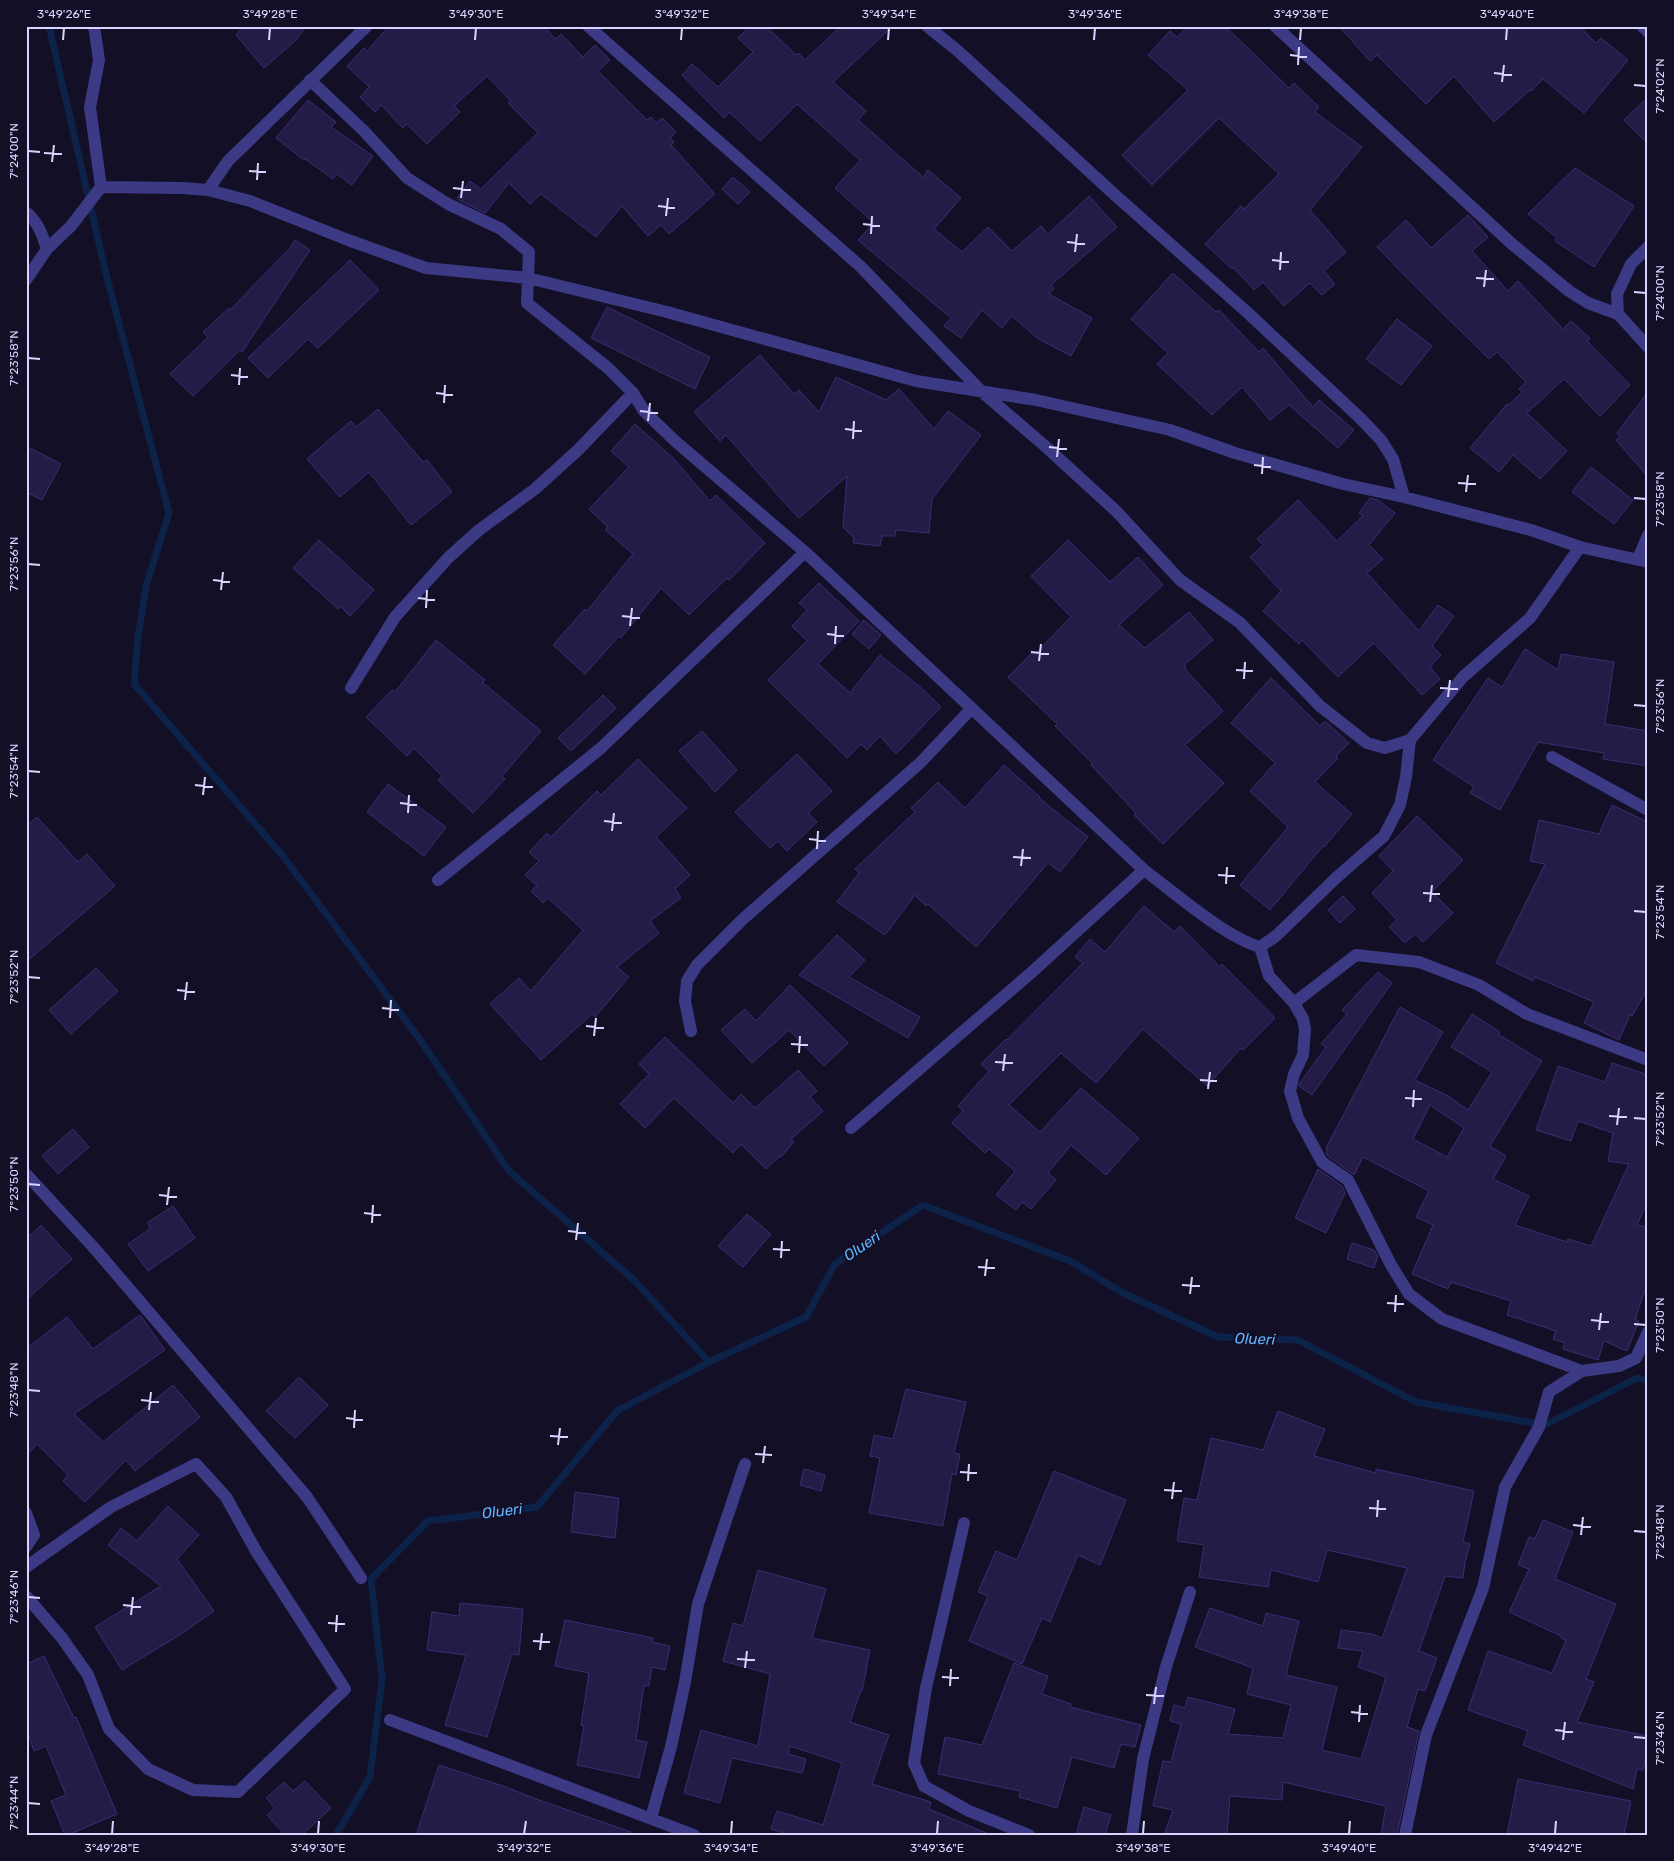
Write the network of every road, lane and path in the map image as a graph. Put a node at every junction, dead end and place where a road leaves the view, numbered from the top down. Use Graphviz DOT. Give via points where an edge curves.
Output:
graph roads {
  1 [pos="94,26"];
  2 [pos="367,26"];
  3 [pos="588,26"];
  4 [pos="927,26"];
  5 [pos="1275,26"];
  6 [pos="1642,26"];
  7 [pos="1648,32"];
  8 [pos="310,80"];
  9 [pos="101,187"];
  10 [pos="208,190"];
  11 [pos="26,212"];
  12 [pos="1648,247"];
  13 [pos="47,249"];
  14 [pos="528,278"];
  15 [pos="26,280"];
  16 [pos="1618,314"];
  17 [pos="1648,348"];
  18 [pos="982,392"];
  19 [pos="633,393"];
  20 [pos="1404,496"];
  21 [pos="1648,535"];
  22 [pos="1580,547"];
  23 [pos="805,552"];
  24 [pos="1643,560"];
  25 [pos="351,688"];
  26 [pos="972,708"];
  27 [pos="1410,740"];
  28 [pos="1552,757"];
  29 [pos="1648,810"];
  30 [pos="1144,870"];
  31 [pos="438,880"];
  32 [pos="1260,947"];
  33 [pos="1294,1003"];
  34 [pos="691,1032"];
  35 [pos="1648,1060"];
  36 [pos="850,1128"];
  37 [pos="26,1174"];
  38 [pos="1646,1340"];
  39 [pos="1582,1371"];
  40 [pos="745,1464"];
  41 [pos="26,1513"];
  42 [pos="964,1523"];
  43 [pos="26,1547"];
  44 [pos="26,1566"];
  45 [pos="361,1578"];
  46 [pos="1190,1592"];
  47 [pos="26,1596"];
  48 [pos="390,1720"];
  49 [pos="651,1818"];
  50 [pos="694,1835"];
  51 [pos="1029,1835"];
  52 [pos="1132,1835"];
  53 [pos="1405,1835"];
  1 -- 9 [label="street" via="99,60 90,107"];
  2 -- 8 [label="street"];
  3 -- 18 [label="street" via="860,266"];
  4 -- 20 [label="street" via="1248,313 1360,418 1381,440 1393,459"];
  5 -- 16 [label="street" via="1512,244 1569,291 1588,303"];
  6 -- 7 [label="street"];
  8 -- 10 [label="street" via="228,161"];
  8 -- 14 [label="street" via="364,131 407,178 448,204 501,229 529,252"];
  9 -- 10 [label="street"];
  9 -- 13 [label="street" via="71,226"];
  10 -- 14 [label="street" via="250,202 426,268"];
  11 -- 13 [label="street" via="41,230"];
  12 -- 16 [label="street" via="1631,264 1617,294"];
  13 -- 15 [label="street"];
  14 -- 18 [label="street" via="667,312 916,381"];
  14 -- 19 [label="street" via="527,304 608,368"];
  16 -- 17 [label="street"];
  18 -- 20 [label="street" via="1036,400 1170,430 1235,453 1343,484"];
  18 -- 27 [label="street" via="1116,511 1180,580 1239,622 1320,706 1367,743 1385,748"];
  19 -- 23 [label="street" via="644,411 675,441"];
  19 -- 25 [label="street" via="535,489 448,558 395,617"];
  20 -- 22 [label="street" via="1531,530"];
  21 -- 24 [label="street"];
  22 -- 24 [label="street"];
  22 -- 27 [label="street" via="1530,618 1463,677"];
  23 -- 26 [label="street"];
  23 -- 31 [label="street" via="601,748"];
  26 -- 30 [label="street"];
  26 -- 34 [label="street" via="920,763 743,919 697,965 687,981 685,1001"];
  27 -- 32 [label="street" via="1400,805 1384,836"];
  28 -- 29 [label="street"];
  30 -- 32 [label="street" via="1205,916 1246,943"];
  30 -- 36 [label="street" via="1032,972"];
  32 -- 33 [label="street" via="1269,976"];
  33 -- 35 [label="street" via="1356,955 1419,962 1479,985 1527,1014"];
  33 -- 39 [label="street" via="1305,1029 1303,1055 1290,1091 1298,1118 1322,1162 1348,1180 1409,1294 1442,1319"];
  37 -- 45 [label="street" via="95,1249 307,1497"];
  38 -- 39 [label="street" via="1636,1358 1619,1366"];
  39 -- 53 [label="street" via="1550,1392 1539,1427 1505,1487 1483,1588 1426,1735"];
  40 -- 49 [label="street" via="698,1604 671,1747"];
  41 -- 43 [label="street" via="34,1535"];
  42 -- 51 [label="street" via="926,1688 914,1763 924,1786 969,1811"];
  44 -- 47 [label="street" via="111,1507 196,1464 226,1497 256,1551 346,1689 238,1792 193,1790 148,1769 108,1729 88,1675"];
  46 -- 52 [label="street" via="1166,1667 1143,1759"];
  48 -- 49 [label="street"];
  49 -- 50 [label="street"];
}
